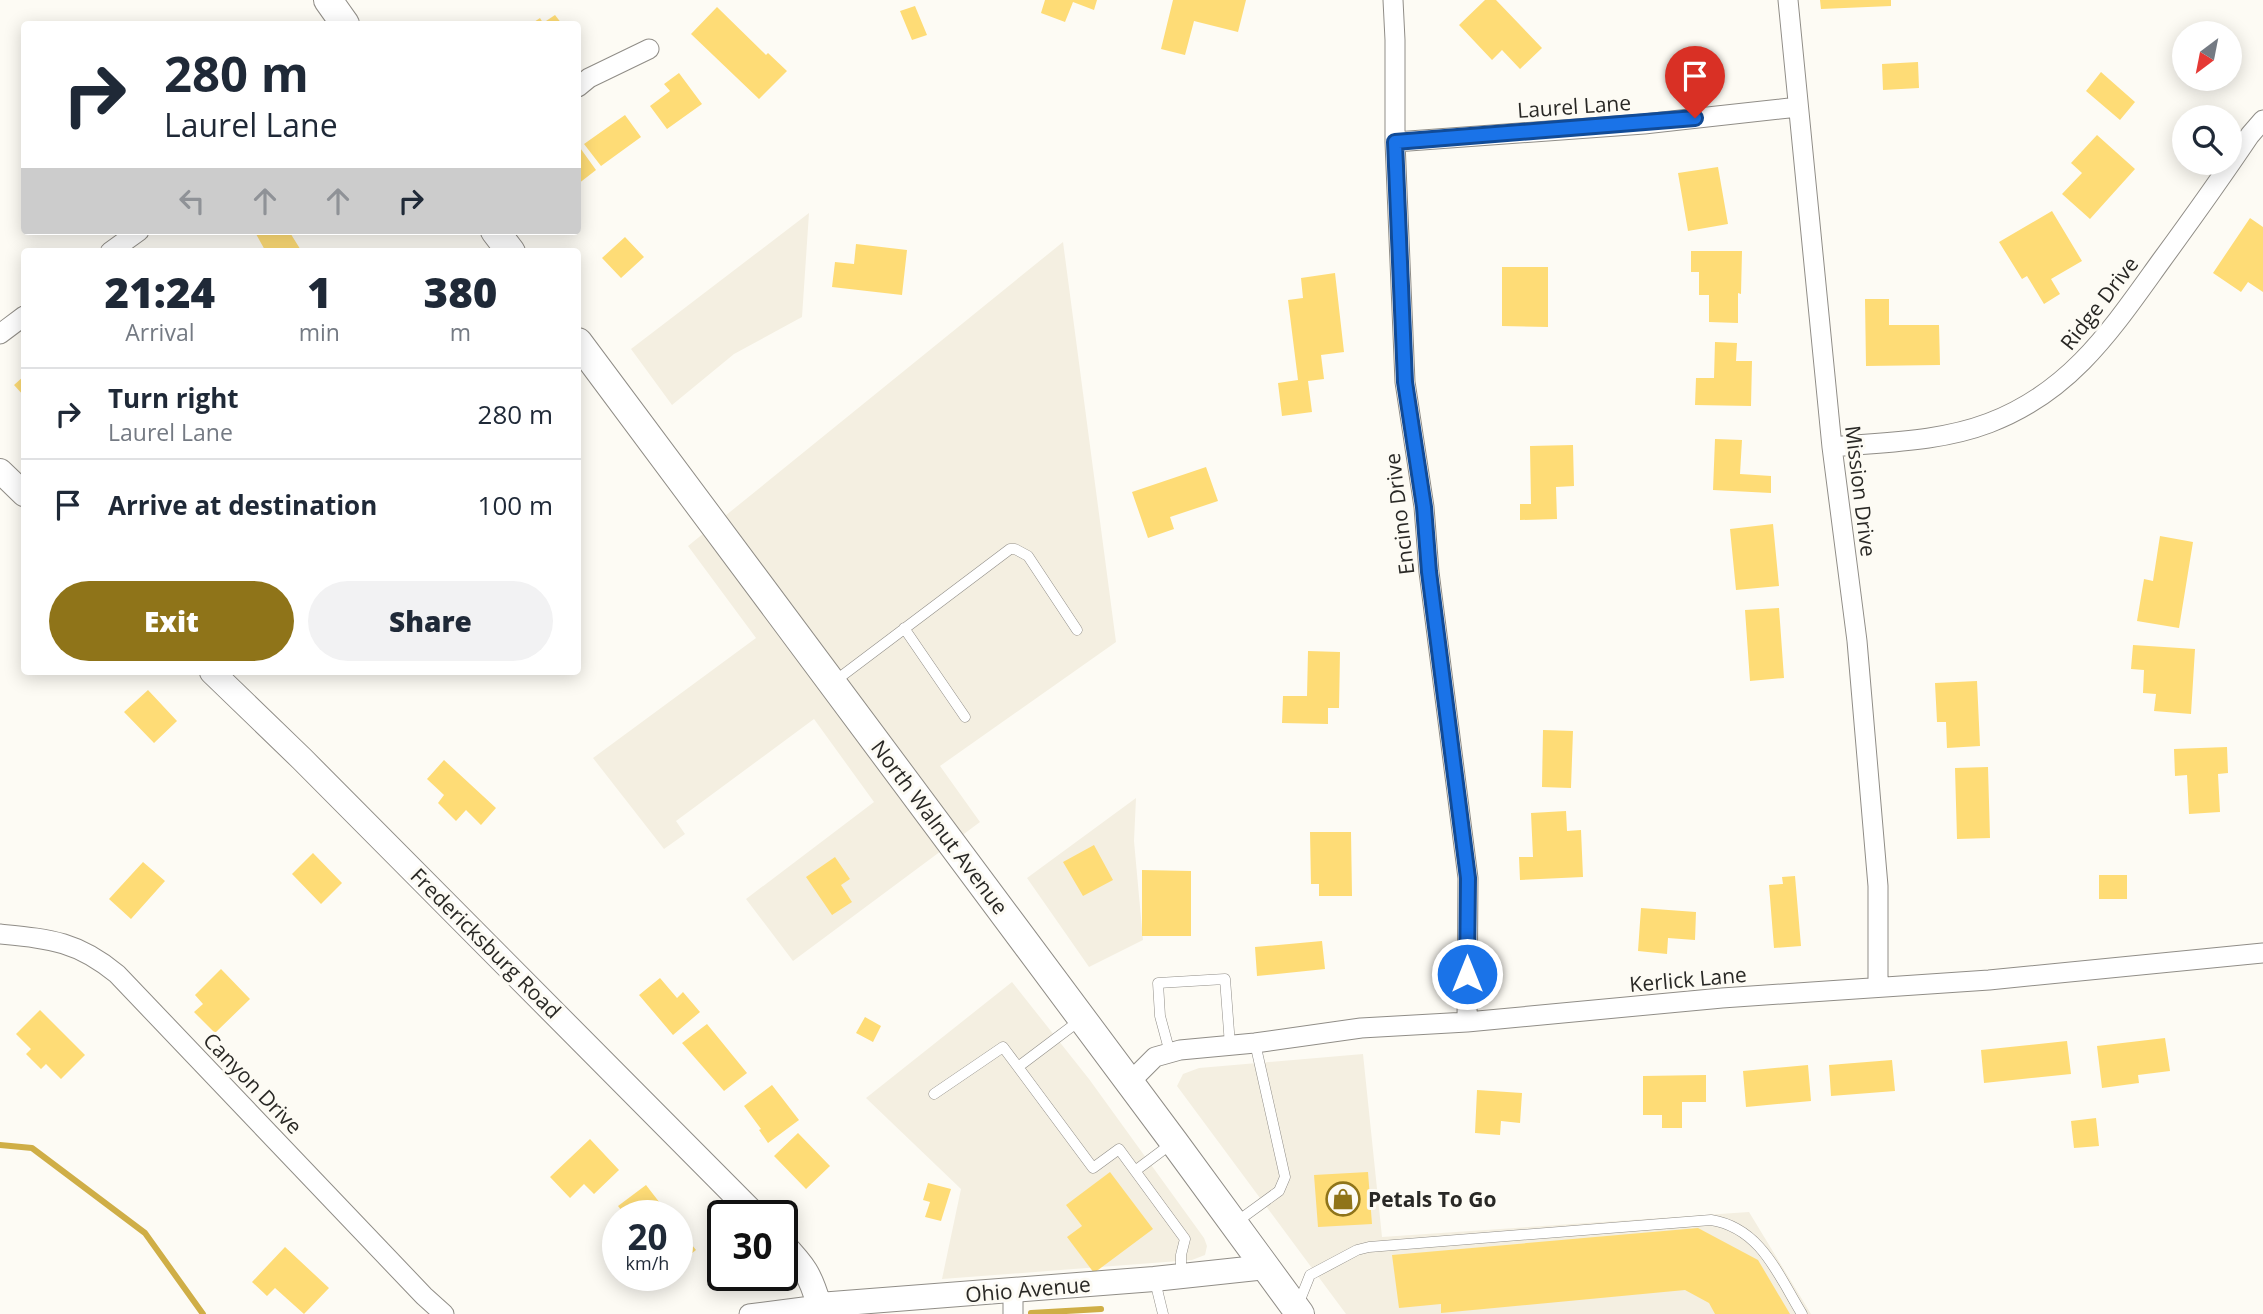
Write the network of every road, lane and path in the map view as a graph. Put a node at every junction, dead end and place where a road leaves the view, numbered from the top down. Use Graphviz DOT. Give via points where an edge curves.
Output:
graph roads {
  1 [pos="328,0"];
  2 [pos="1393,0"];
  3 [pos="1788,0"];
  4 [pos="343,21"];
  5 [pos="649,49"];
  6 [pos="581,85"];
  7 [pos="1798,107"];
  8 [pos="2263,120"];
  9 [pos="1395,142"];
  10 [pos="133,235"];
  11 [pos="116,248"];
  12 [pos="21,318"];
  13 [pos="0,334"];
  14 [pos="581,346"];
  15 [pos="1832,447"];
  16 [pos="0,471"];
  17 [pos="21,491"];
  18 [pos="904,628"];
  19 [pos="1077,631"];
  20 [pos="215,675"];
  21 [pos="832,683"];
  22 [pos="965,717"];
  23 [pos="0,934"];
  24 [pos="2263,953"];
  25 [pos="1878,987"];
  26 [pos="1082,1018"];
  27 [pos="1467,1022"];
  28 [pos="1255,1043"];
  29 [pos="1230,1045"];
  30 [pos="1170,1053"];
  31 [pos="1018,1067"];
  32 [pos="1130,1082"];
  33 [pos="934,1094"];
  34 [pos="1174,1142"];
  35 [pos="1135,1171"];
  36 [pos="740,1200"];
  37 [pos="1235,1223"];
  38 [pos="798,1259"];
  39 [pos="1266,1267"];
  40 [pos="1181,1277"];
  41 [pos="1154,1279"];
  42 [pos="1013,1289"];
  43 [pos="819,1305"];
  44 [pos="1295,1313"];
  45 [pos="444,1314"];
  46 [pos="749,1314"];
  47 [pos="1013,1314"];
  48 [pos="1163,1314"];
  49 [pos="1802,1314"];
  1 -- 4 [label="main road"];
  2 -- 9 [label="street, Encino Drive"];
  3 -- 7 [label="street, Mission Drive"];
  5 -- 6 [label="street"];
  7 -- 9 [label="street, Laurel Lane" via="1644,124"];
  7 -- 15 [label="street, Mission Drive"];
  8 -- 15 [label="street, Ridge Drive" via="2110,331 2069,376 2035,400 1953,434"];
  9 -- 27 [label="street, Encino Drive" via="1405,382 1468,878"];
  10 -- 11 [label="street"];
  12 -- 13 [label="street"];
  14 -- 21 [label="main road, North Walnut Avenue"];
  15 -- 25 [label="street, Mission Drive" via="1857,641 1875,845"];
  16 -- 17 [label="street"];
  18 -- 19 [label="lane" via="1016,549 1028,556"];
  18 -- 21 [label="lane"];
  18 -- 22 [label="lane"];
  20 -- 36 [label="street, Fredericksburg Road"];
  21 -- 26 [label="main road, North Walnut Avenue"];
  23 -- 45 [label="street, Canyon Drive" via="64,943 117,974"];
  24 -- 25 [label="street, Kerlick Lane"];
  25 -- 27 [label="street, Kerlick Lane"];
  26 -- 31 [label="lane"];
  26 -- 32 [label="main road, North Walnut Avenue"];
  27 -- 28 [label="street, Kerlick Lane" via="1361,1028"];
  28 -- 29 [label="street, Kerlick Lane"];
  28 -- 37 [label="lane" via="1285,1177 1279,1191"];
  29 -- 30 [label="street, Kerlick Lane"];
  29 -- 30 [label="lane" via="1225,979 1158,983 1160,1016"];
  30 -- 32 [label="street, Kerlick Lane" via="1155,1057"];
  31 -- 33 [label="lane" via="1003,1047"];
  31 -- 35 [label="lane" via="1093,1168 1119,1149"];
  32 -- 34 [label="main road, North Walnut Avenue"];
  34 -- 35 [label="lane"];
  34 -- 37 [label="main road, North Walnut Avenue"];
  35 -- 40 [label="lane" via="1185,1239"];
  37 -- 39 [label="main road, North Walnut Avenue"];
  38 -- 43 [label="street"];
  39 -- 40 [label="street, Ohio Avenue"];
  39 -- 44 [label="main road, North Walnut Avenue"];
  40 -- 41 [label="street, Ohio Avenue"];
  41 -- 42 [label="street, Ohio Avenue"];
  41 -- 48 [label="lane"];
  42 -- 43 [label="street, Ohio Avenue"];
  42 -- 47 [label="street"];
  43 -- 46 [label="street, Ohio Avenue"];
  44 -- 49 [label="lane" via="1310,1275 1363,1248 1712,1220 1756,1241"];
}
